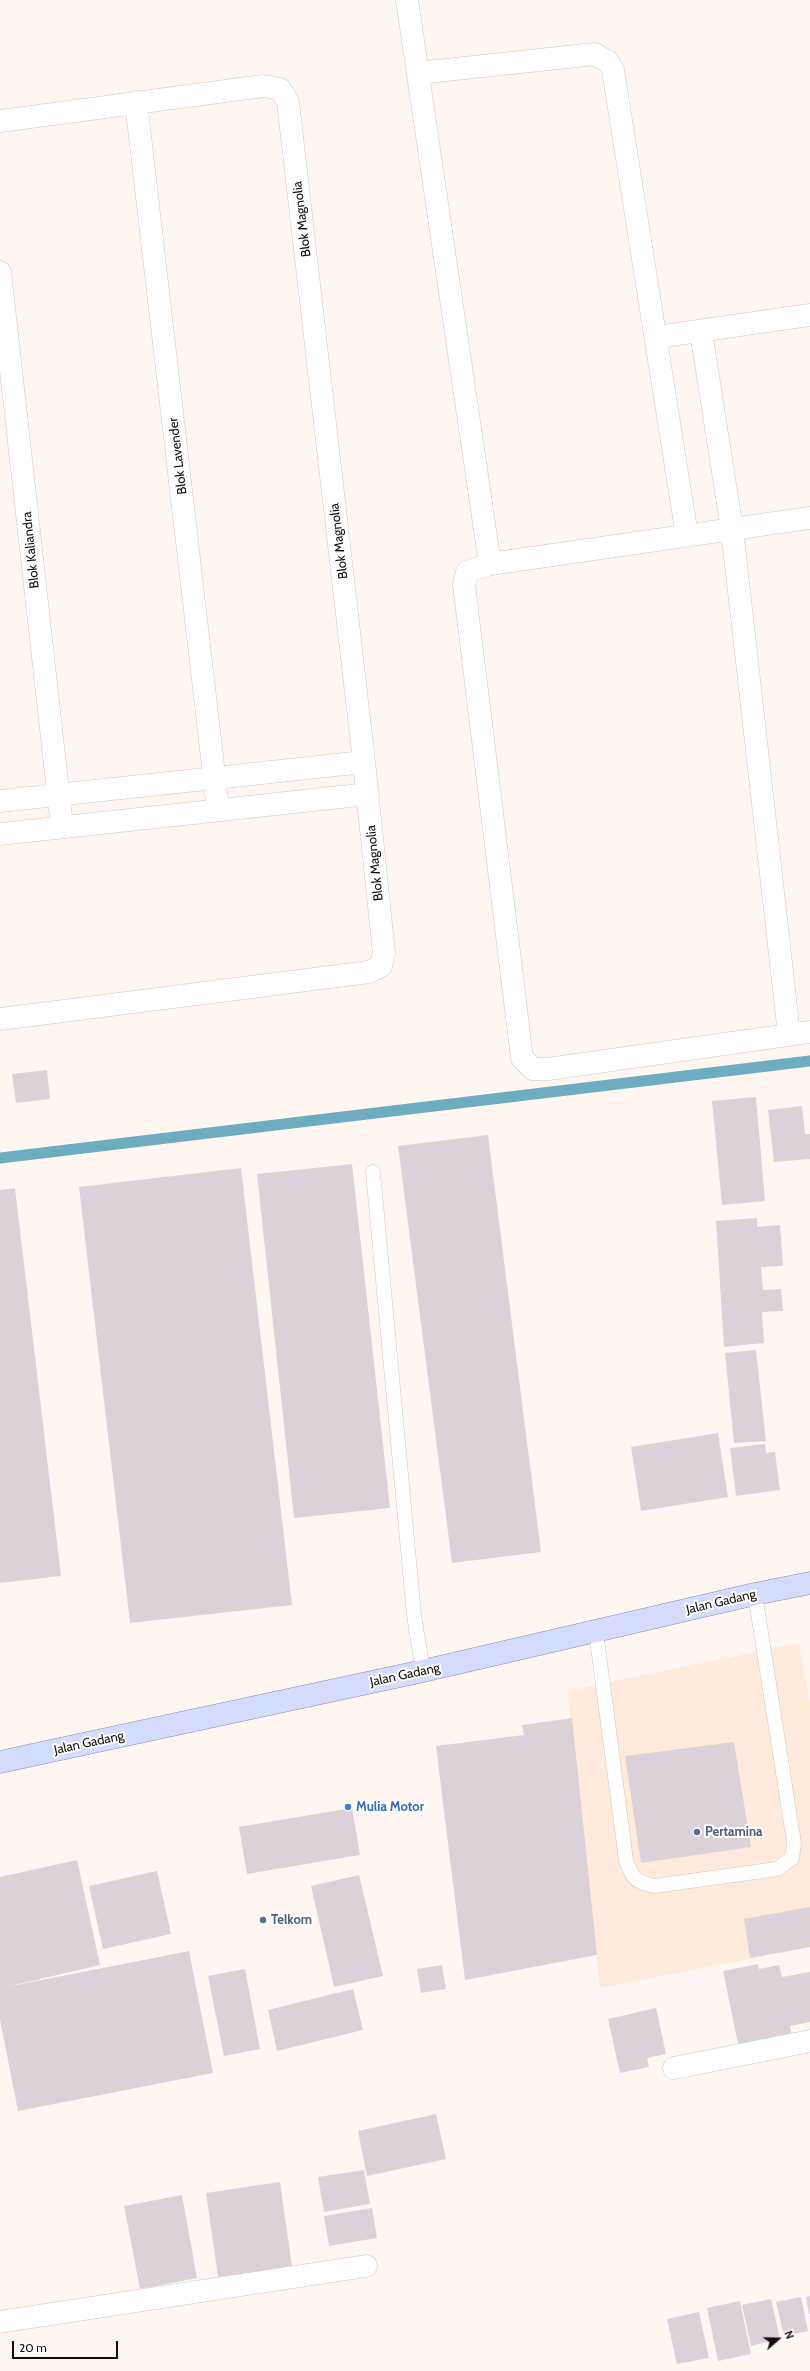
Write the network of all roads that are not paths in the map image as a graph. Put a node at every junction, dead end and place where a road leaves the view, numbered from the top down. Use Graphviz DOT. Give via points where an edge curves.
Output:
graph roads {
  1 [pos="407,0"];
  2 [pos="418,73"];
  3 [pos="136,102"];
  4 [pos="0,121"];
  5 [pos="0,272"];
  6 [pos="810,315"];
  7 [pos="701,332"];
  8 [pos="657,337"];
  9 [pos="810,518"];
  10 [pos="732,529"];
  11 [pos="687,536"];
  12 [pos="490,564"];
  13 [pos="364,762"];
  14 [pos="215,777"];
  15 [pos="59,794"];
  16 [pos="368,794"];
  17 [pos="0,801"];
  18 [pos="218,809"];
  19 [pos="62,827"];
  20 [pos="0,834"];
  21 [pos="0,1019"];
  22 [pos="800,1033"];
  23 [pos="373,1172"];
  24 [pos="810,1583"];
  25 [pos="755,1594"];
  26 [pos="596,1632"];
  27 [pos="423,1671"];
  28 [pos="0,1762"];
  29 [pos="810,2041"];
  30 [pos="674,2068"];
  31 [pos="366,2266"];
  32 [pos="0,2322"];
  1 -- 2 [label="street"];
  2 -- 8 [label="street" via="595,54 608,62 613,70"];
  2 -- 12 [label="street"];
  3 -- 4 [label="street"];
  3 -- 13 [label="street, Blok Magnolia" via="263,86 280,89 288,102"];
  3 -- 14 [label="street, Blok Lavender"];
  5 -- 15 [label="street, Blok Kaliandra"];
  6 -- 7 [label="street"];
  7 -- 8 [label="street"];
  7 -- 10 [label="street"];
  8 -- 11 [label="street"];
  9 -- 10 [label="street"];
  10 -- 11 [label="street"];
  10 -- 22 [label="street"];
  11 -- 12 [label="street"];
  12 -- 22 [label="street" via="467,572 464,585 522,1058 533,1070 548,1069"];
  13 -- 14 [label="street"];
  13 -- 16 [label="street, Blok Magnolia"];
  14 -- 15 [label="street"];
  14 -- 18 [label="street, Blok Lavender"];
  15 -- 17 [label="street"];
  15 -- 19 [label="street, Blok Kaliandra"];
  16 -- 18 [label="street"];
  16 -- 21 [label="street, Blok Magnolia" via="384,953 381,966 369,972"];
  18 -- 19 [label="street"];
  19 -- 20 [label="street"];
  23 -- 27 [label="lane" via="413,1607"];
  24 -- 25 [label="highway, Jalan Gadang"];
  25 -- 26 [label="highway, Jalan Gadang"];
  25 -- 26 [label="lane" via="794,1843 792,1858 777,1869 654,1886 639,1883 632,1874 626,1860"];
  26 -- 27 [label="highway, Jalan Gadang"];
  27 -- 28 [label="highway, Jalan Gadang"];
  29 -- 30 [label="street"];
  31 -- 32 [label="street"];
}
